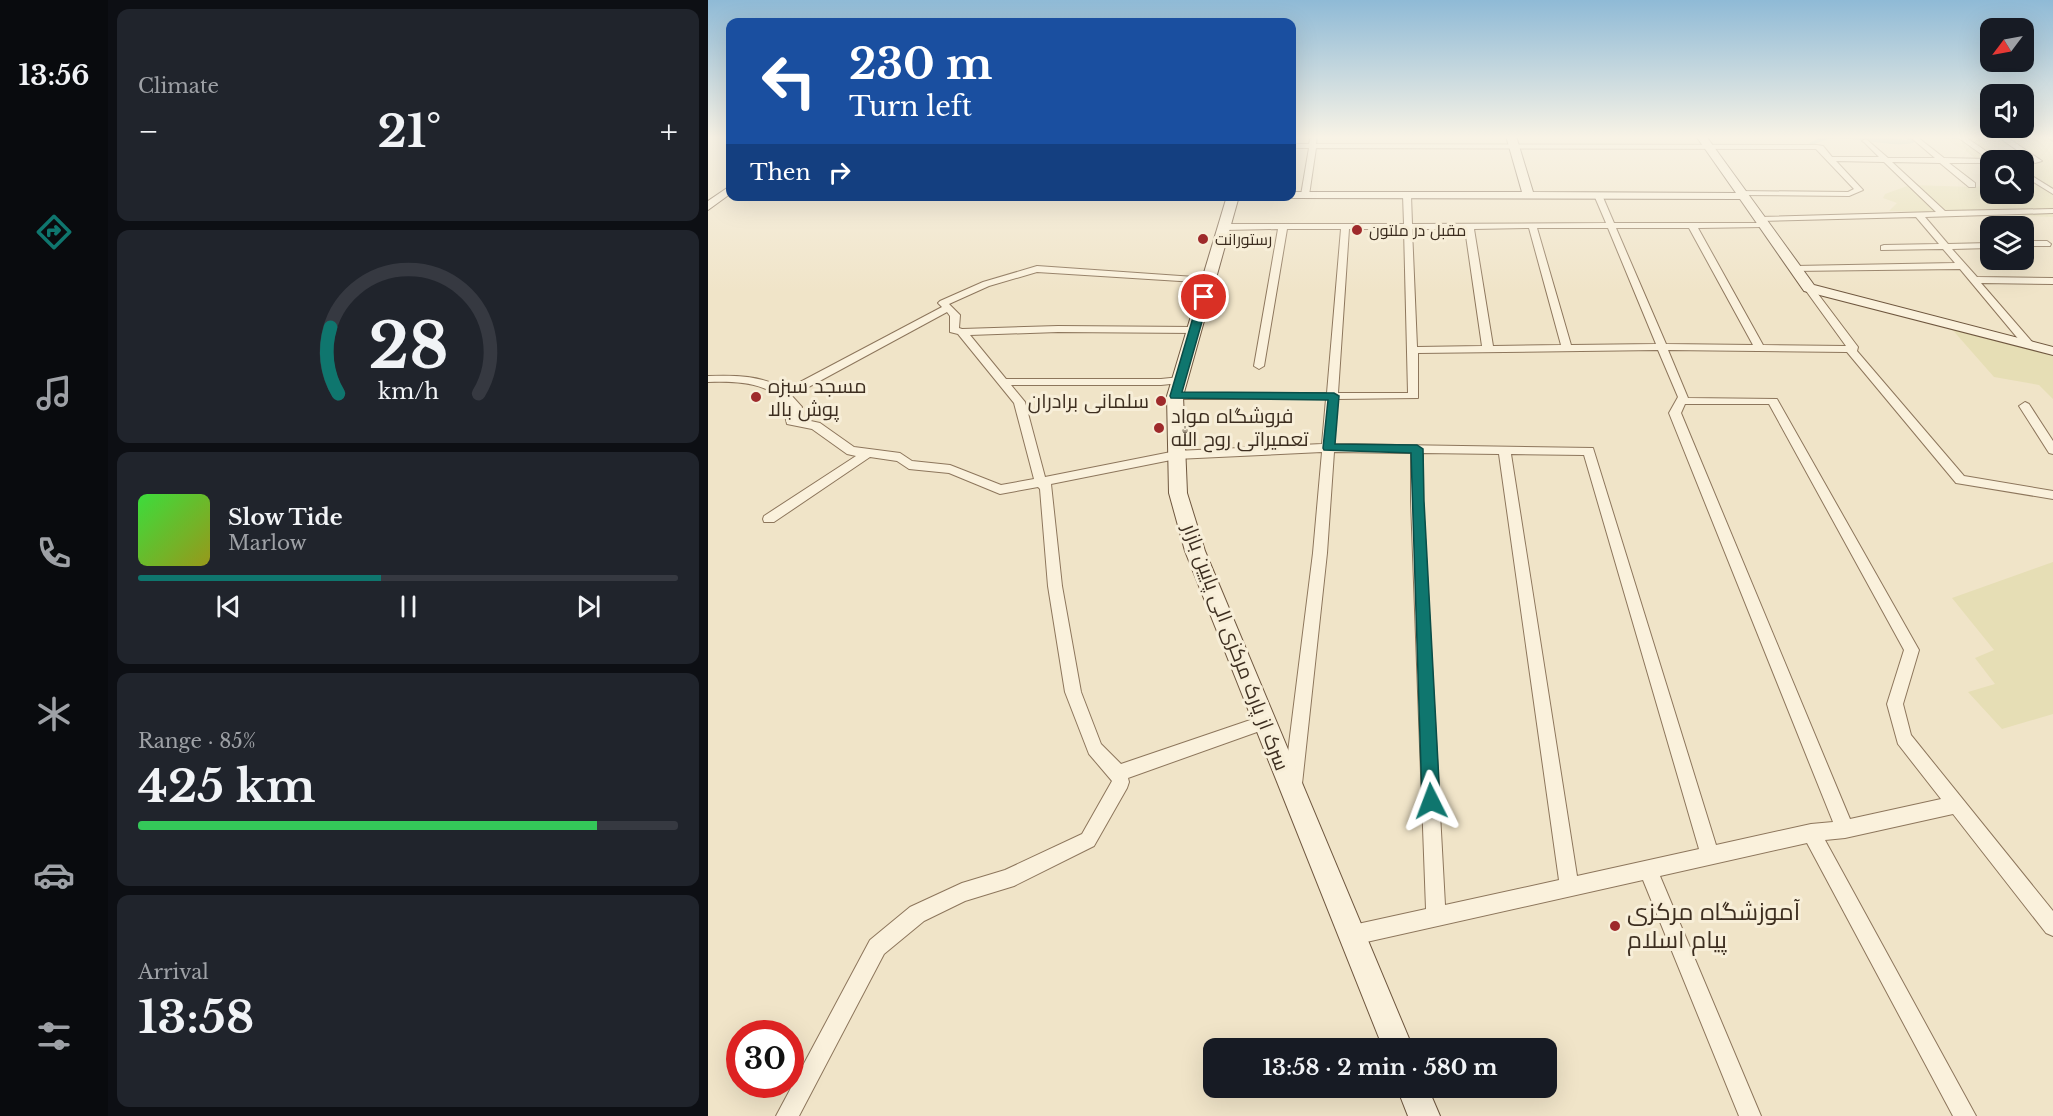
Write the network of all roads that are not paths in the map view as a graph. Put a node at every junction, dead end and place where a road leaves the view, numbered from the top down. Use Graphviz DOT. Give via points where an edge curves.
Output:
graph roads {
  1 [pos="1306,188"];
  2 [pos="1526,188"];
  3 [pos="1737,188"];
  4 [pos="1857,188"];
  5 [pos="1916,188"];
  6 [pos="726,192"];
  7 [pos="708,193"];
  8 [pos="726,194"];
  9 [pos="1296,195"];
  10 [pos="1305,195"];
  11 [pos="1407,195"];
  12 [pos="1528,195"];
  13 [pos="1598,195"];
  14 [pos="1742,195"];
  15 [pos="1232,201"];
  16 [pos="708,207"];
  17 [pos="2053,211"];
  18 [pos="1943,214"];
  19 [pos="1919,215"];
  20 [pos="1761,222"];
  21 [pos="1469,225"];
  22 [pos="1532,225"];
  23 [pos="1692,225"];
  24 [pos="1283,226"];
  25 [pos="1345,226"];
  26 [pos="1408,226"];
  27 [pos="1611,226"];
  28 [pos="1224,227"];
  29 [pos="2034,244"];
  30 [pos="2047,244"];
  31 [pos="1980,246"];
  32 [pos="1947,247"];
  33 [pos="1884,248"];
  34 [pos="1963,266"];
  35 [pos="1795,269"];
  36 [pos="1975,280"];
  37 [pos="1209,281"];
  38 [pos="2053,281"];
  39 [pos="1809,288"];
  40 [pos="948,308"];
  41 [pos="1195,330"];
  42 [pos="962,332"];
  43 [pos="2029,345"];
  44 [pos="1664,347"];
  45 [pos="1567,348"];
  46 [pos="1760,348"];
  47 [pos="1488,349"];
  48 [pos="1850,349"];
  49 [pos="1413,350"];
  50 [pos="2053,351"];
  51 [pos="1259,366"];
  52 [pos="708,379"];
  53 [pos="1002,382"];
  54 [pos="1178,388"];
  55 [pos="785,395"];
  56 [pos="1334,396"];
  57 [pos="1681,400"];
  58 [pos="2025,406"];
  59 [pos="1329,448"];
  60 [pos="1417,449"];
  61 [pos="1504,450"];
  62 [pos="2053,450"];
  63 [pos="868,453"];
  64 [pos="1176,454"];
  65 [pos="1041,483"];
  66 [pos="2053,495"];
  67 [pos="769,519"];
  68 [pos="1265,722"];
  69 [pos="1118,773"];
  70 [pos="1293,790"];
  71 [pos="1955,805"];
  72 [pos="1845,829"];
  73 [pos="1810,833"];
  74 [pos="1710,855"];
  75 [pos="1648,869"];
  76 [pos="1569,887"];
  77 [pos="1436,916"];
  78 [pos="2053,926"];
  79 [pos="1353,935"];
  80 [pos="1394,1038"];
  81 [pos="1417,1098"];
  82 [pos="787,1116"];
  83 [pos="1424,1116"];
  84 [pos="1750,1116"];
  85 [pos="1965,1116"];
  1 -- 10 [label="street"];
  2 -- 12 [label="street"];
  3 -- 14 [label="street"];
  4 -- 14 [label="street" via="1856,193"];
  5 -- 18 [label="street"];
  6 -- 7 [label="street"];
  8 -- 16 [label="street"];
  9 -- 10 [label="street"];
  10 -- 11 [label="street"];
  11 -- 12 [label="street"];
  11 -- 26 [label="street"];
  12 -- 13 [label="street"];
  13 -- 14 [label="street"];
  13 -- 27 [label="street"];
  14 -- 20 [label="street"];
  15 -- 28 [label="street, سرک از پارک مرکزی الی پایین بازار"];
  17 -- 18 [label="street"];
  18 -- 19 [label="street"];
  19 -- 20 [label="street"];
  19 -- 32 [label="street"];
  20 -- 23 [label="street"];
  20 -- 35 [label="street"];
  21 -- 22 [label="street"];
  21 -- 26 [label="street"];
  21 -- 47 [label="street"];
  22 -- 27 [label="street"];
  22 -- 45 [label="street"];
  23 -- 27 [label="street"];
  23 -- 46 [label="street"];
  24 -- 25 [label="street"];
  24 -- 28 [label="street"];
  24 -- 51 [label="street"];
  25 -- 26 [label="street"];
  25 -- 56 [label="street"];
  26 -- 49 [label="street"];
  27 -- 44 [label="street"];
  28 -- 37 [label="street, سرک از پارک مرکزی الی پایین بازار"];
  29 -- 30 [label="street"];
  31 -- 32 [label="street"];
  32 -- 33 [label="street"];
  32 -- 34 [label="street"];
  34 -- 35 [label="street"];
  34 -- 36 [label="street"];
  35 -- 39 [label="street"];
  36 -- 38 [label="street"];
  36 -- 43 [label="street"];
  37 -- 40 [label="street" via="1036,269 986,284 943,303"];
  37 -- 41 [label="street, سرک از پارک مرکزی الی پایین بازار"];
  39 -- 43 [label="street"];
  39 -- 48 [label="street" via="1854,349"];
  40 -- 42 [label="street" via="955,315 954,330"];
  40 -- 55 [label="street"];
  41 -- 42 [label="street"];
  41 -- 54 [label="street, سرک از پارک مرکزی الی پایین بازار"];
  42 -- 53 [label="street"];
  43 -- 50 [label="street"];
  44 -- 45 [label="street"];
  44 -- 46 [label="street"];
  44 -- 57 [label="street"];
  45 -- 47 [label="street"];
  46 -- 48 [label="street"];
  47 -- 49 [label="street"];
  48 -- 66 [label="street" via="1960,480"];
  49 -- 56 [label="street" via="1414,396"];
  52 -- 55 [label="street" via="737,377"];
  53 -- 54 [label="street" via="1161,382"];
  53 -- 65 [label="street" via="1019,402"];
  54 -- 56 [label="street"];
  54 -- 64 [label="street, سرک از پارک مرکزی الی پایین بازار"];
  55 -- 63 [label="street" via="796,407 792,421 816,426 851,451"];
  56 -- 59 [label="street"];
  57 -- 71 [label="street" via="1773,400 1912,650 1894,704 1904,739"];
  57 -- 72 [label="street" via="1675,413"];
  58 -- 62 [label="street"];
  59 -- 60 [label="street"];
  59 -- 64 [label="street"];
  59 -- 70 [label="street"];
  60 -- 61 [label="street"];
  60 -- 77 [label="street"];
  61 -- 74 [label="street" via="1589,452"];
  61 -- 76 [label="street"];
  63 -- 65 [label="street" via="900,457 909,465 950,470 1000,490"];
  63 -- 67 [label="street"];
  64 -- 65 [label="street"];
  64 -- 68 [label="street, سرک از پارک مرکزی الی پایین بازار" via="1178,493 1194,551"];
  65 -- 69 [label="street" via="1046,487 1055,586 1072,692 1095,749"];
  68 -- 69 [label="street"];
  68 -- 70 [label="street, سرک از پارک مرکزی الی پایین بازار"];
  69 -- 82 [label="street" via="1121,782 1088,840 1007,879 962,892 917,914 877,947"];
  70 -- 79 [label="street, سرک از پارک مرکزی الی پایین بازار"];
  71 -- 72 [label="street"];
  71 -- 78 [label="street"];
  72 -- 73 [label="street"];
  73 -- 74 [label="street"];
  73 -- 85 [label="street"];
  74 -- 75 [label="street"];
  75 -- 76 [label="street"];
  75 -- 84 [label="street"];
  76 -- 77 [label="street"];
  77 -- 79 [label="street"];
  79 -- 80 [label="street, سرک از پارک مرکزی الی پایین بازار"];
  81 -- 83 [label="street"];
}
